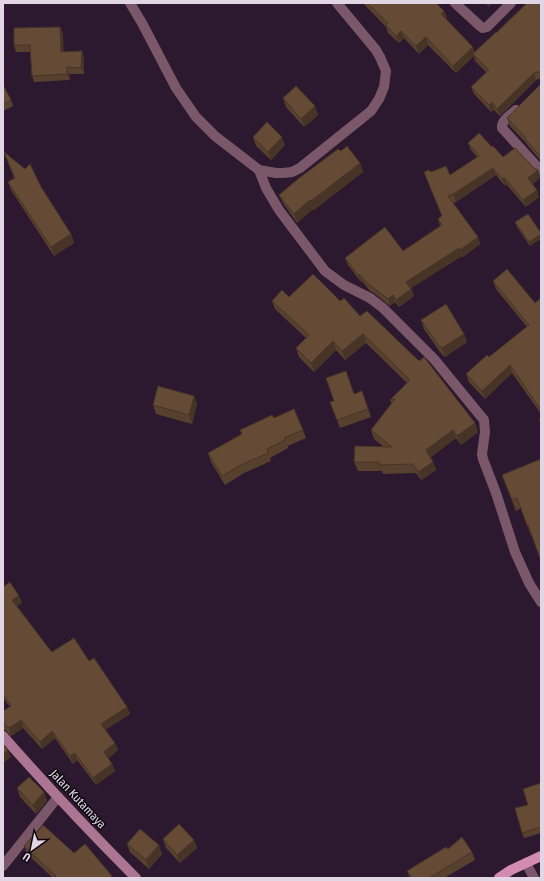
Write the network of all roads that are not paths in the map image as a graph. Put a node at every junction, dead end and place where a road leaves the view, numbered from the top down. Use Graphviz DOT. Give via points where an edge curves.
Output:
graph roads {
  1 [pos="130,3"];
  2 [pos="337,3"];
  3 [pos="455,3"];
  4 [pos="512,3"];
  5 [pos="525,101"];
  6 [pos="259,170"];
  7 [pos="541,171"];
  8 [pos="541,602"];
  9 [pos="3,736"];
  10 [pos="58,798"];
  11 [pos="541,856"];
  12 [pos="526,863"];
  13 [pos="3,866"];
  14 [pos="136,878"];
  15 [pos="499,878"];
  16 [pos="534,878"];
  1 -- 6 [label="street" via="176,88 196,117 215,136"];
  2 -- 6 [label="street" via="380,57 386,71 379,99 371,111 300,168 283,173"];
  3 -- 4 [label="street" via="481,27 486,28"];
  5 -- 7 [label="street" via="501,127"];
  6 -- 8 [label="street" via="279,210 325,271 383,308 434,359 484,420 483,459 515,552"];
  9 -- 10 [label="main road, Jalan Kutamaya"];
  10 -- 13 [label="street"];
  10 -- 14 [label="main road, Jalan Kutamaya"];
  11 -- 12 [label="main road"];
  12 -- 15 [label="main road"];
  12 -- 16 [label="street"];
}
